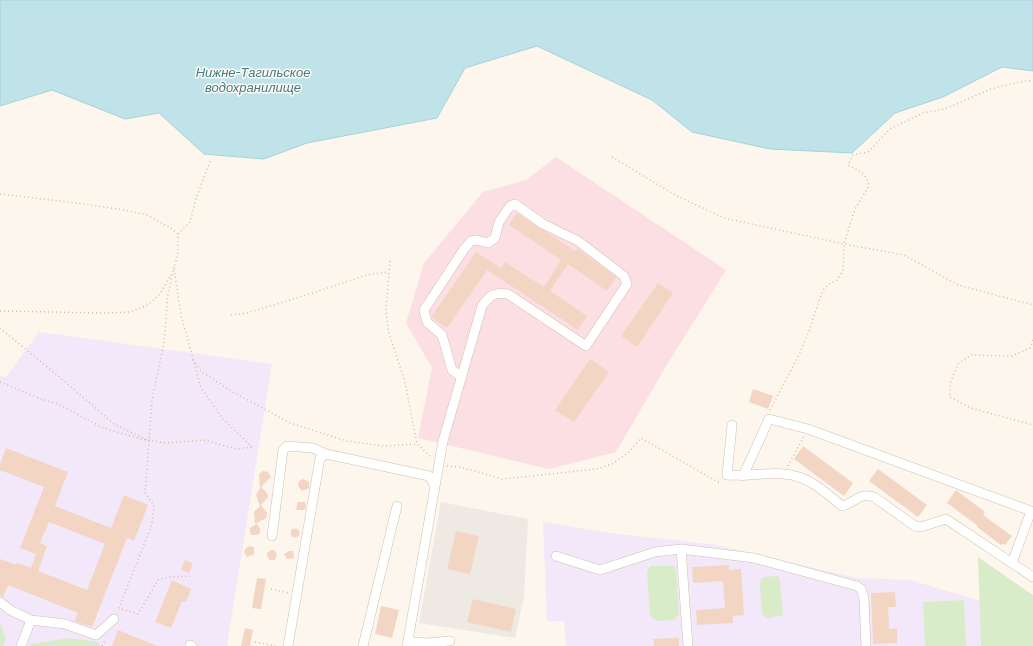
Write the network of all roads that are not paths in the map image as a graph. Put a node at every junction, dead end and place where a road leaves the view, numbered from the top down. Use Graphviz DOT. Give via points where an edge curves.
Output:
graph roads {
  1 [pos="462,377"];
  2 [pos="732,425"];
  3 [pos="326,454"];
  4 [pos="743,476"];
  5 [pos="435,486"];
  6 [pos="397,506"];
  7 [pos="1032,511"];
  8 [pos="272,536"];
  9 [pos="681,549"];
  10 [pos="556,556"];
  11 [pos="1012,563"];
  12 [pos="1033,577"];
  13 [pos="0,602"];
  14 [pos="114,619"];
  15 [pos="31,620"];
  16 [pos="450,641"];
  17 [pos="407,644"];
  18 [pos="21,646"];
  19 [pos="288,646"];
  20 [pos="363,646"];
  21 [pos="688,646"];
  22 [pos="866,646"];
  1 -- 1 [label="street" via="482,306 489,296 508,294 586,346 627,284 624,276 578,241 543,224 515,204 510,206 499,222 495,238 488,243 470,241 424,310 427,322 442,335 452,370"];
  1 -- 5 [label="street" via="443,442"];
  2 -- 4 [label="street" via="727,475"];
  3 -- 5 [label="street" via="429,476"];
  3 -- 8 [label="street" via="313,448 287,446 283,450"];
  3 -- 19 [label="street" via="320,458"];
  4 -- 7 [label="street" via="770,418 808,429"];
  4 -- 11 [label="street" via="796,476 822,490 842,506 860,496 868,495 915,526 921,527 946,519"];
  5 -- 17 [label="street"];
  6 -- 20 [label="street"];
  7 -- 11 [label="street"];
  9 -- 10 [label="street" via="655,552 600,570"];
  9 -- 21 [label="street"];
  9 -- 22 [label="street" via="754,558 857,586 864,598"];
  11 -- 12 [label="street"];
  13 -- 15 [label="street"];
  14 -- 15 [label="street" via="96,635 65,624"];
  15 -- 18 [label="street"];
  16 -- 17 [label="street"];
}
